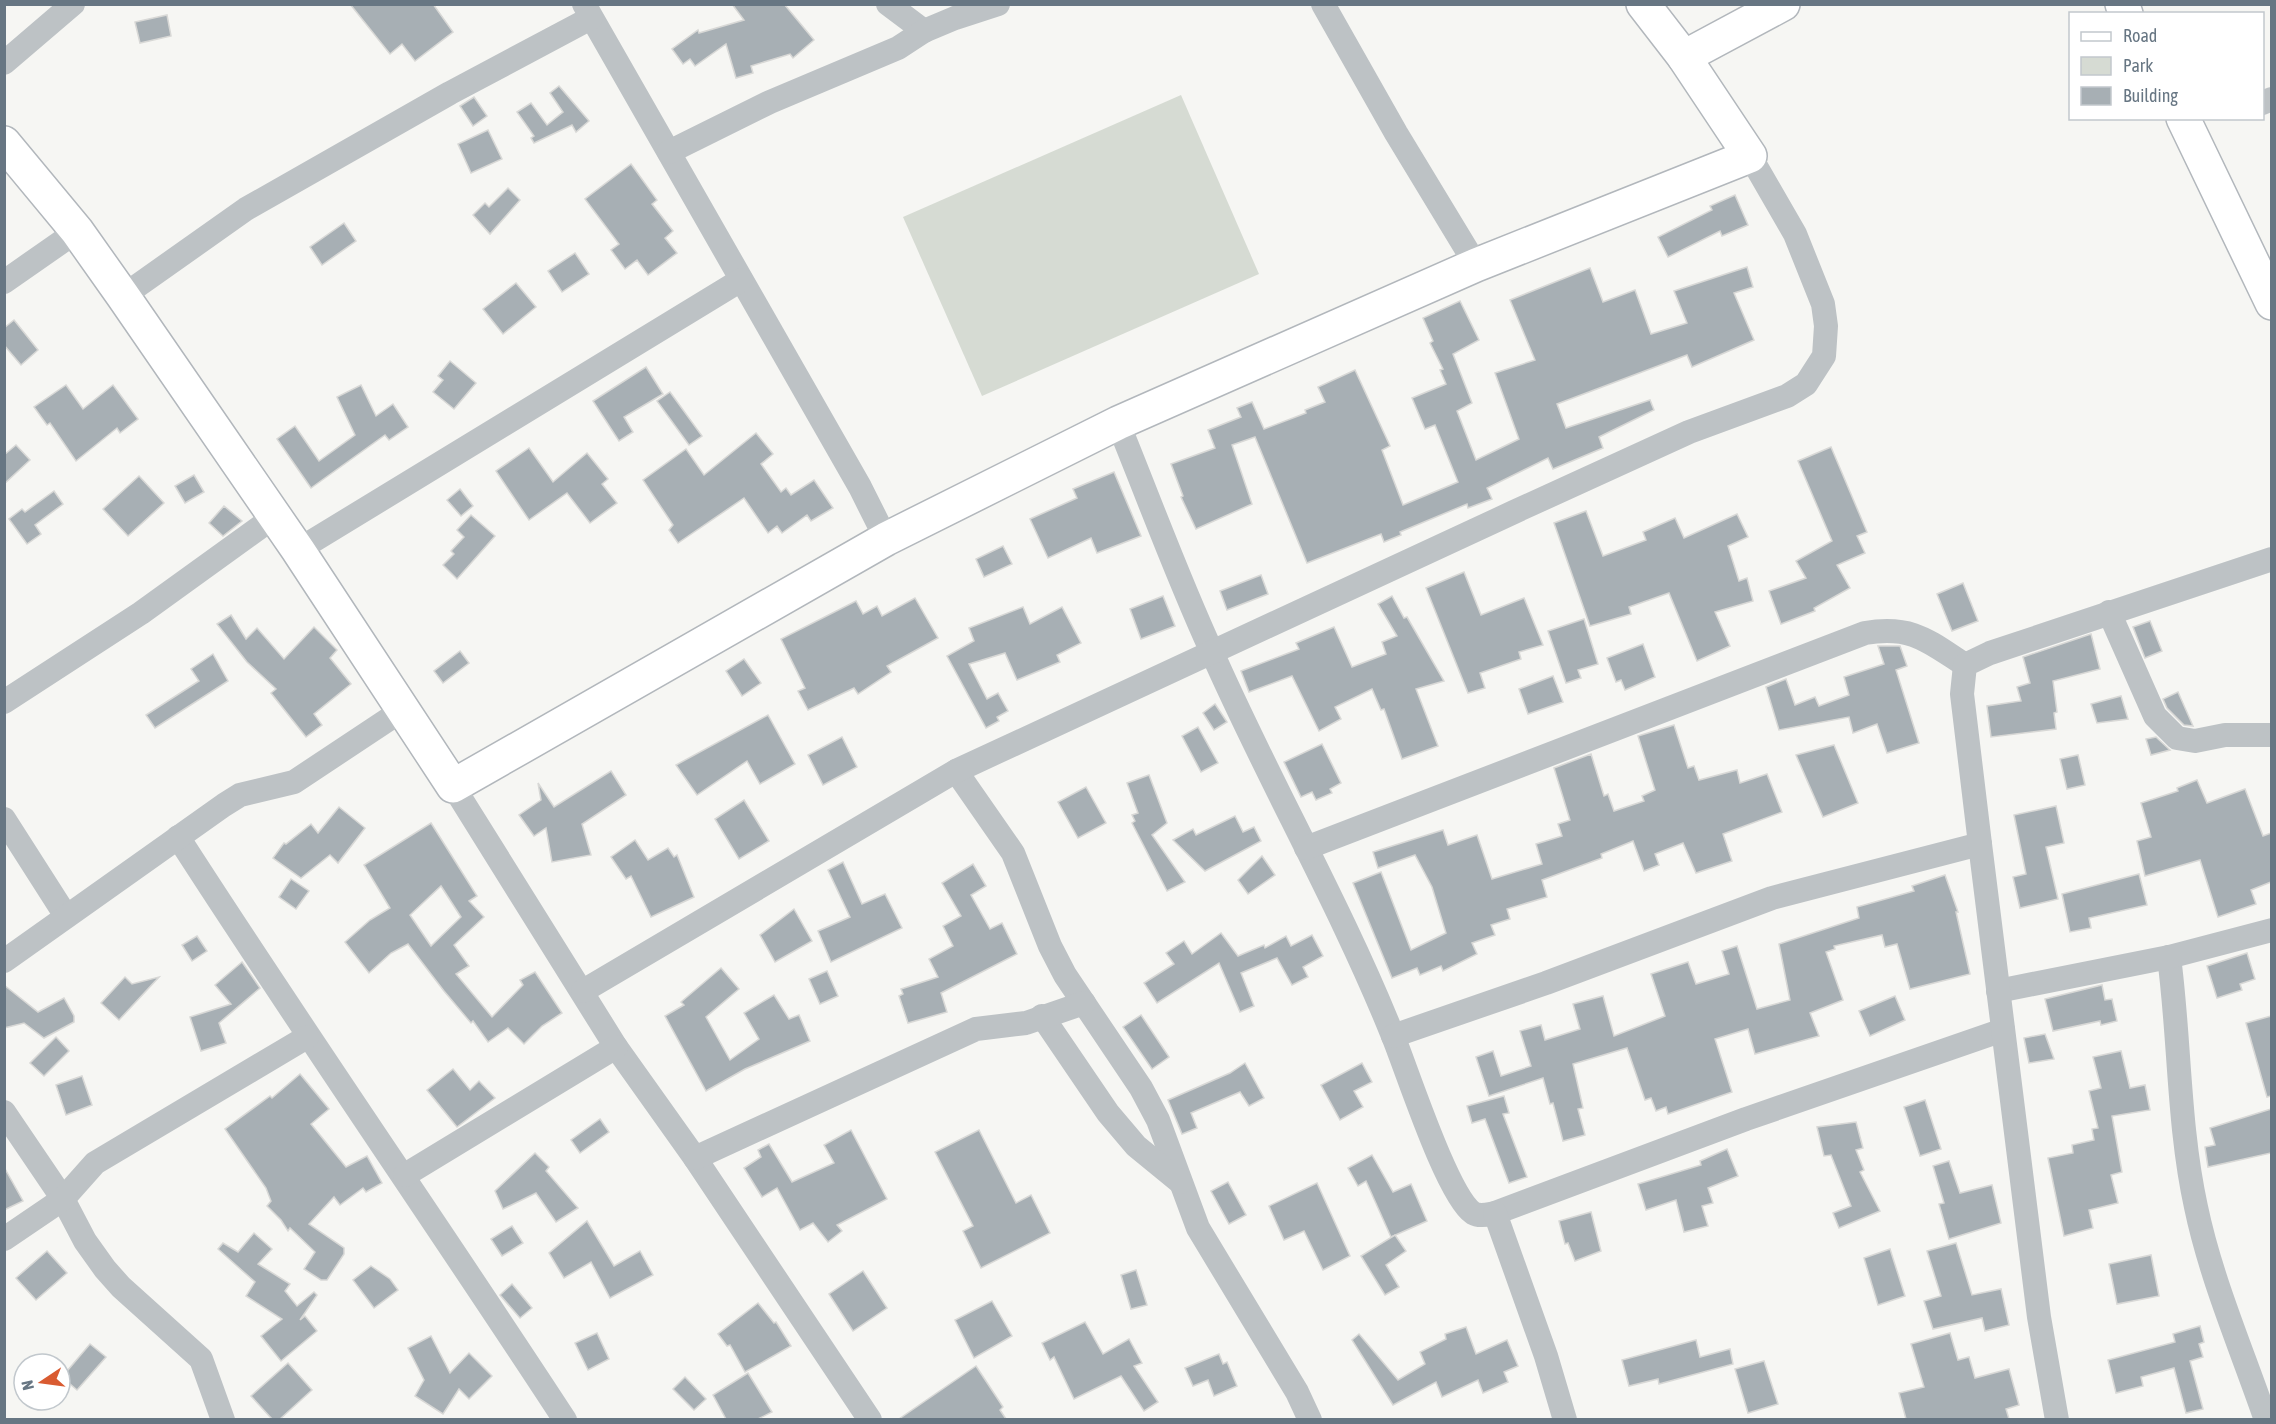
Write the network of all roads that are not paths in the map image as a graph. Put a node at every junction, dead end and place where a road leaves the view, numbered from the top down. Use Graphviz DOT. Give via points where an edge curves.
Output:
graph roads {
  1 [pos="72,4"];
  2 [pos="888,4"];
  3 [pos="998,4"];
  4 [pos="1323,4"];
  5 [pos="1643,4"];
  6 [pos="1783,4"];
  7 [pos="587,11"];
  8 [pos="924,31"];
  9 [pos="1684,57"];
  10 [pos="4,63"];
  11 [pos="2192,120"];
  12 [pos="4,142"];
  13 [pos="669,152"];
  14 [pos="1750,156"];
  15 [pos="77,231"];
  16 [pos="1476,265"];
  17 [pos="741,280"];
  18 [pos="4,282"];
  19 [pos="123,296"];
  20 [pos="2271,303"];
  21 [pos="1118,423"];
  22 [pos="274,517"];
  23 [pos="886,539"];
  24 [pos="298,550"];
  25 [pos="2271,559"];
  26 [pos="2109,612"];
  27 [pos="1211,651"];
  28 [pos="1965,665"];
  29 [pos="4,702"];
  30 [pos="401,711"];
  31 [pos="2271,735"];
  32 [pos="957,771"];
  33 [pos="453,786"];
  34 [pos="4,819"];
  35 [pos="178,837"];
  36 [pos="1980,844"];
  37 [pos="1306,848"];
  38 [pos="66,916"];
  39 [pos="2271,930"];
  40 [pos="2169,957"];
  41 [pos="4,961"];
  42 [pos="1998,991"];
  43 [pos="584,992"];
  44 [pos="1084,1003"];
  45 [pos="1042,1016"];
  46 [pos="2002,1030"];
  47 [pos="1393,1036"];
  48 [pos="307,1037"];
  49 [pos="616,1047"];
  50 [pos="4,1112"];
  51 [pos="695,1158"];
  52 [pos="405,1175"];
  53 [pos="1182,1183"];
  54 [pos="63,1199"];
  55 [pos="1496,1213"];
  56 [pos="4,1239"];
  57 [pos="223,1419"];
  58 [pos="565,1419"];
  59 [pos="870,1419"];
  60 [pos="1310,1419"];
  61 [pos="1565,1419"];
  62 [pos="2057,1419"];
  63 [pos="2266,1419"];
  1 -- 10 [label="street"];
  2 -- 8 [label="street"];
  3 -- 8 [label="street"];
  4 -- 16 [label="street"];
  5 -- 9 [label="street"];
  6 -- 9 [label="street"];
  7 -- 13 [label="street"];
  7 -- 19 [label="street" via="246,209"];
  8 -- 13 [label="street" via="898,48 770,102"];
  9 -- 14 [label="street"];
  11 -- 20 [label="street"];
  12 -- 15 [label="street"];
  13 -- 17 [label="street"];
  14 -- 16 [label="street"];
  14 -- 27 [label="street" via="1795,234 1823,304 1824,356 1806,384 1787,396 1689,432"];
  15 -- 18 [label="street"];
  15 -- 19 [label="street"];
  16 -- 21 [label="street"];
  17 -- 23 [label="street"];
  17 -- 24 [label="street"];
  19 -- 22 [label="street"];
  21 -- 23 [label="street"];
  21 -- 27 [label="street"];
  22 -- 24 [label="street"];
  22 -- 29 [label="street" via="141,613"];
  23 -- 33 [label="street"];
  24 -- 30 [label="street"];
  25 -- 26 [label="street"];
  26 -- 28 [label="street"];
  26 -- 31 [label="street" via="2155,716 2177,738 2195,741 2225,735"];
  27 -- 32 [label="street"];
  27 -- 37 [label="street"];
  28 -- 36 [label="street" via="1962,694"];
  28 -- 37 [label="street" via="1921,636 1896,630 1865,633"];
  30 -- 33 [label="street"];
  30 -- 35 [label="street" via="294,782 240,795"];
  32 -- 43 [label="street"];
  32 -- 44 [label="street" via="1013,854 1050,946"];
  33 -- 43 [label="street"];
  34 -- 38 [label="street"];
  35 -- 38 [label="street"];
  35 -- 48 [label="street"];
  36 -- 42 [label="street"];
  36 -- 47 [label="street" via="1772,898"];
  37 -- 47 [label="street"];
  38 -- 41 [label="street"];
  39 -- 40 [label="street"];
  40 -- 42 [label="street"];
  40 -- 63 [label="street" via="2195,1205"];
  42 -- 46 [label="street"];
  43 -- 49 [label="street"];
  44 -- 45 [label="street"];
  44 -- 53 [label="street" via="1141,1088"];
  45 -- 51 [label="street" via="1026,1023 976,1029"];
  45 -- 53 [label="street" via="1108,1113 1136,1146"];
  46 -- 55 [label="street" via="1757,1115"];
  46 -- 62 [label="street" via="2039,1317"];
  47 -- 55 [label="street" via="1430,1134 1458,1193 1473,1212"];
  48 -- 52 [label="street"];
  48 -- 54 [label="street" via="95,1163"];
  49 -- 51 [label="street"];
  49 -- 52 [label="street"];
  50 -- 54 [label="street"];
  51 -- 59 [label="street"];
  52 -- 58 [label="street"];
  53 -- 60 [label="street" via="1198,1228"];
  54 -- 56 [label="street"];
  54 -- 57 [label="street" via="105,1269 201,1359"];
  55 -- 61 [label="street"];
}
